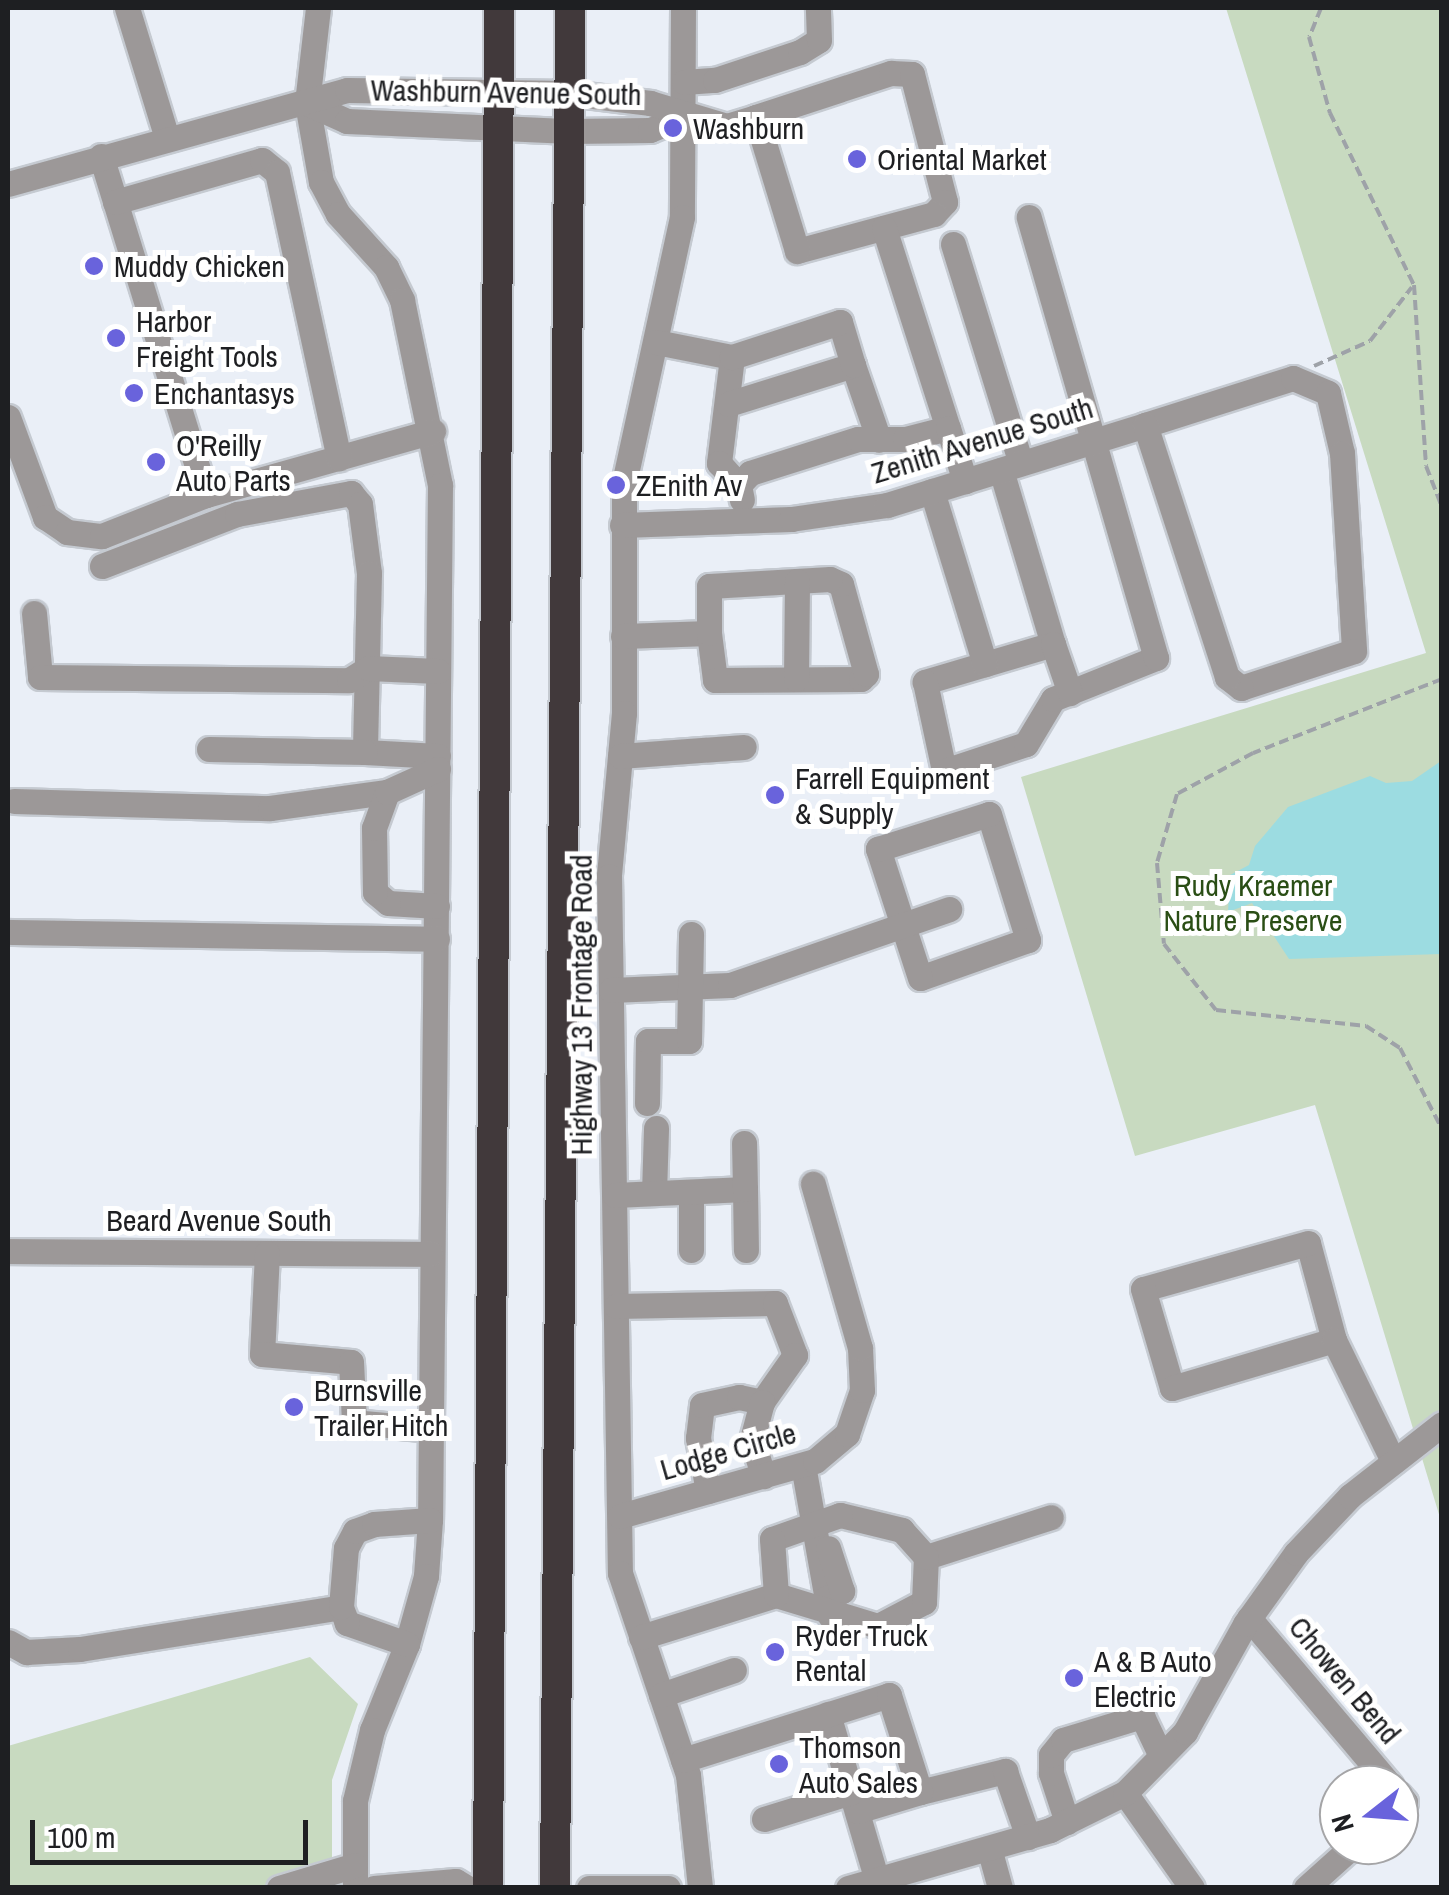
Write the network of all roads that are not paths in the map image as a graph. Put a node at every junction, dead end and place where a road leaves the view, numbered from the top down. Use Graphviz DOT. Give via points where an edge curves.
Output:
graph roads {
  1 [pos="127,8"];
  2 [pos="318,8"];
  3 [pos="499,8"];
  4 [pos="570,8"];
  5 [pos="683,8"];
  6 [pos="818,8"];
  7 [pos="684,82"];
  8 [pos="498,89"];
  9 [pos="569,93"];
  10 [pos="307,103"];
  11 [pos="683,117"];
  12 [pos="756,117"];
  13 [pos="498,128"];
  14 [pos="570,131"];
  15 [pos="167,138"];
  16 [pos="101,156"];
  17 [pos="8,184"];
  18 [pos="115,202"];
  19 [pos="1029,217"];
  20 [pos="884,228"];
  21 [pos="953,244"];
  22 [pos="656,342"];
  23 [pos="732,357"];
  24 [pos="853,365"];
  25 [pos="728,404"];
  26 [pos="8,417"];
  27 [pos="1145,424"];
  28 [pos="948,428"];
  29 [pos="433,431"];
  30 [pos="879,440"];
  31 [pos="1093,441"];
  32 [pos="339,458"];
  33 [pos="1011,467"];
  34 [pos="965,481"];
  35 [pos="740,485"];
  36 [pos="932,492"];
  37 [pos="206,495"];
  38 [pos="745,520"];
  39 [pos="622,524"];
  40 [pos="102,566"];
  41 [pos="797,581"];
  42 [pos="34,613"];
  43 [pos="709,633"];
  44 [pos="623,636"];
  45 [pos="1053,644"];
  46 [pos="985,664"];
  47 [pos="368,668"];
  48 [pos="438,671"];
  49 [pos="796,680"];
  50 [pos="1070,693"];
  51 [pos="744,747"];
  52 [pos="208,749"];
  53 [pos="364,752"];
  54 [pos="620,756"];
  55 [pos="438,762"];
  56 [pos="387,792"];
  57 [pos="14,801"];
  58 [pos="437,906"];
  59 [pos="949,909"];
  60 [pos="903,925"];
  61 [pos="8,932"];
  62 [pos="691,934"];
  63 [pos="436,939"];
  64 [pos="690,989"];
  65 [pos="611,990"];
  66 [pos="744,1143"];
  67 [pos="814,1184"];
  68 [pos="745,1190"];
  69 [pos="690,1192"];
  70 [pos="654,1193"];
  71 [pos="614,1194"];
  72 [pos="691,1250"];
  73 [pos="746,1250"];
  74 [pos="8,1251"];
  75 [pos="267,1253"];
  76 [pos="430,1254"];
  77 [pos="616,1306"];
  78 [pos="1334,1340"];
  79 [pos="762,1402"];
  80 [pos="1442,1424"];
  81 [pos="431,1429"];
  82 [pos="1393,1461"];
  83 [pos="803,1465"];
  84 [pos="763,1476"];
  85 [pos="708,1492"];
  86 [pos="620,1516"];
  87 [pos="1051,1517"];
  88 [pos="430,1520"];
  89 [pos="811,1532"];
  90 [pos="926,1557"];
  91 [pos="776,1594"];
  92 [pos="341,1607"];
  93 [pos="828,1607"];
  94 [pos="1249,1618"];
  95 [pos="641,1637"];
  96 [pos="8,1642"];
  97 [pos="408,1644"];
  98 [pos="734,1670"];
  99 [pos="661,1695"];
  100 [pos="828,1714"];
  101 [pos="1161,1756"];
  102 [pos="683,1760"];
  103 [pos="1373,1765"];
  104 [pos="920,1792"];
  105 [pos="1126,1792"];
  106 [pos="854,1802"];
  107 [pos="764,1819"];
  108 [pos="1066,1822"];
  109 [pos="1028,1836"];
  110 [pos="990,1848"];
  111 [pos="1332,1865"];
  112 [pos="355,1876"];
  113 [pos="877,1881"];
  114 [pos="279,1888"];
  115 [pos="374,1888"];
  116 [pos="466,1888"];
  117 [pos="488,1888"];
  118 [pos="556,1888"];
  119 [pos="589,1888"];
  120 [pos="668,1888"];
  121 [pos="700,1888"];
  122 [pos="848,1888"];
  123 [pos="1000,1888"];
  124 [pos="1192,1888"];
  125 [pos="1306,1888"];
  1 -- 15 [label="street"];
  2 -- 10 [label="street"];
  3 -- 8 [label="highway"];
  4 -- 9 [label="highway"];
  5 -- 7 [label="street, Highway 13 Frontage Road"];
  6 -- 7 [label="street" via="819,40 800,52 714,80"];
  7 -- 11 [label="street, Highway 13 Frontage Road"];
  8 -- 9 [label="street, Washburn Avenue South"];
  8 -- 10 [label="street, Washburn Avenue South" via="347,90"];
  8 -- 13 [label="highway"];
  9 -- 11 [label="street, Washburn Avenue South" via="650,103"];
  9 -- 14 [label="highway"];
  10 -- 13 [label="street, Washburn Avenue South" via="346,121"];
  10 -- 15 [label="street, Washburn Avenue South"];
  10 -- 29 [label="street" via="321,182 338,214 386,267 402,300"];
  11 -- 12 [label="street" via="727,126"];
  11 -- 14 [label="street, Washburn Avenue South" via="650,130"];
  11 -- 22 [label="street, Highway 13 Frontage Road" via="682,217"];
  12 -- 20 [label="street" via="798,251"];
  12 -- 20 [label="street" via="891,73 912,74 946,202 934,214"];
  13 -- 14 [label="street, Washburn Avenue South"];
  13 -- 117 [label="highway"];
  14 -- 118 [label="highway"];
  15 -- 16 [label="street, Washburn Avenue South"];
  16 -- 17 [label="street, Washburn Avenue South"];
  16 -- 18 [label="street"];
  18 -- 32 [label="street" via="262,160 278,172"];
  18 -- 37 [label="street"];
  19 -- 31 [label="street"];
  20 -- 28 [label="street"];
  21 -- 33 [label="street"];
  22 -- 23 [label="street"];
  22 -- 39 [label="street, Highway 13 Frontage Road" via="630,449"];
  23 -- 24 [label="street" via="840,322"];
  23 -- 25 [label="street"];
  24 -- 25 [label="street"];
  24 -- 30 [label="street"];
  25 -- 35 [label="street" via="719,464"];
  26 -- 37 [label="street" via="45,517 67,532 102,536"];
  27 -- 27 [label="street, Zenith Avenue South" via="1293,378 1328,394 1342,453 1354,652 1241,688 1227,677"];
  27 -- 31 [label="street, Zenith Avenue South"];
  28 -- 30 [label="street"];
  28 -- 34 [label="street"];
  29 -- 32 [label="street"];
  29 -- 48 [label="street" via="440,484"];
  30 -- 35 [label="street" via="858,440 750,472"];
  31 -- 33 [label="street, Zenith Avenue South"];
  31 -- 50 [label="street" via="1156,658"];
  32 -- 37 [label="street"];
  33 -- 34 [label="street, Zenith Avenue South"];
  33 -- 45 [label="street"];
  34 -- 36 [label="street, Zenith Avenue South"];
  35 -- 38 [label="street"];
  36 -- 38 [label="street, Zenith Avenue South" via="888,506"];
  36 -- 46 [label="street"];
  38 -- 39 [label="street, Zenith Avenue South"];
  39 -- 44 [label="street, Highway 13 Frontage Road"];
  40 -- 47 [label="street" via="237,514 351,493 360,504 369,573"];
  41 -- 43 [label="street" via="710,586"];
  41 -- 49 [label="street"];
  41 -- 49 [label="street" via="841,584 866,674"];
  42 -- 47 [label="street" via="40,677 349,680"];
  43 -- 44 [label="street"];
  43 -- 49 [label="street" via="715,680"];
  44 -- 54 [label="street, Highway 13 Frontage Road"];
  45 -- 46 [label="street"];
  45 -- 50 [label="street"];
  46 -- 50 [label="street" via="925,682 944,771 1026,744 1053,700"];
  47 -- 48 [label="street"];
  47 -- 53 [label="street"];
  48 -- 55 [label="street"];
  51 -- 54 [label="street"];
  52 -- 53 [label="street"];
  53 -- 55 [label="street"];
  54 -- 65 [label="street, Highway 13 Frontage Road" via="609,876"];
  55 -- 56 [label="street"];
  55 -- 58 [label="street"];
  56 -- 57 [label="street" via="270,808"];
  56 -- 58 [label="street" via="374,828 375,892 388,903"];
  58 -- 63 [label="street"];
  59 -- 60 [label="street"];
  60 -- 60 [label="street" via="920,978 1028,940 989,814 878,849"];
  60 -- 64 [label="street" via="730,986"];
  61 -- 63 [label="street"];
  62 -- 64 [label="street"];
  63 -- 76 [label="street"];
  64 -- 65 [label="street"];
  64 -- 70 [label="street" via="689,1041 648,1040"];
  65 -- 71 [label="street, Highway 13 Frontage Road"];
  66 -- 68 [label="street"];
  67 -- 83 [label="street, Lodge Circle" via="860,1348 862,1390 846,1434"];
  68 -- 69 [label="street"];
  68 -- 73 [label="street"];
  69 -- 70 [label="street"];
  69 -- 72 [label="street"];
  70 -- 71 [label="street"];
  71 -- 77 [label="street, Highway 13 Frontage Road"];
  74 -- 75 [label="street, Beard Avenue South"];
  75 -- 76 [label="street, Beard Avenue South"];
  75 -- 81 [label="street" via="262,1354 351,1362 354,1422"];
  76 -- 81 [label="street"];
  77 -- 79 [label="street" via="775,1303 795,1355"];
  77 -- 86 [label="street, Highway 13 Frontage Road"];
  78 -- 78 [label="street" via="1172,1388 1143,1289 1308,1243"];
  78 -- 82 [label="street"];
  79 -- 84 [label="street" via="752,1439"];
  79 -- 85 [label="street" via="738,1397 702,1404 698,1438"];
  80 -- 82 [label="street"];
  81 -- 88 [label="street"];
  82 -- 94 [label="street" via="1296,1552"];
  83 -- 84 [label="street, Lodge Circle"];
  83 -- 89 [label="street"];
  84 -- 85 [label="street, Lodge Circle"];
  85 -- 86 [label="street, Lodge Circle"];
  86 -- 95 [label="street, Highway 13 Frontage Road" via="620,1573"];
  87 -- 90 [label="street"];
  88 -- 92 [label="street" via="355,1531 346,1548"];
  88 -- 97 [label="street" via="426,1576"];
  89 -- 90 [label="street" via="840,1515 902,1530"];
  89 -- 91 [label="street" via="772,1538"];
  89 -- 93 [label="street"];
  90 -- 93 [label="street" via="924,1602 878,1626"];
  91 -- 93 [label="street"];
  91 -- 95 [label="street"];
  92 -- 96 [label="street" via="80,1649 26,1652"];
  92 -- 97 [label="street" via="347,1623"];
  94 -- 101 [label="street" via="1185,1732"];
  94 -- 103 [label="street, Chowen Bend"];
  95 -- 99 [label="street, Highway 13 Frontage Road"];
  97 -- 112 [label="street" via="355,1802"];
  98 -- 99 [label="street"];
  99 -- 102 [label="street, Highway 13 Frontage Road"];
  100 -- 102 [label="street"];
  100 -- 104 [label="street" via="889,1695"];
  100 -- 106 [label="street"];
  101 -- 105 [label="street"];
  101 -- 108 [label="street" via="1142,1716 1063,1740 1051,1756 1051,1774"];
  102 -- 121 [label="street, Highway 13 Frontage Road"];
  104 -- 106 [label="street"];
  104 -- 109 [label="street" via="1004,1771"];
  105 -- 108 [label="street"];
  105 -- 124 [label="street"];
  106 -- 107 [label="street"];
  106 -- 113 [label="street"];
  108 -- 109 [label="street"];
  109 -- 110 [label="street"];
  110 -- 113 [label="street"];
  110 -- 123 [label="street"];
  111 -- 125 [label="street"];
  112 -- 114 [label="street"];
  113 -- 122 [label="street"];
  115 -- 116 [label="street" via="456,1881"];
  119 -- 120 [label="street"];
}
